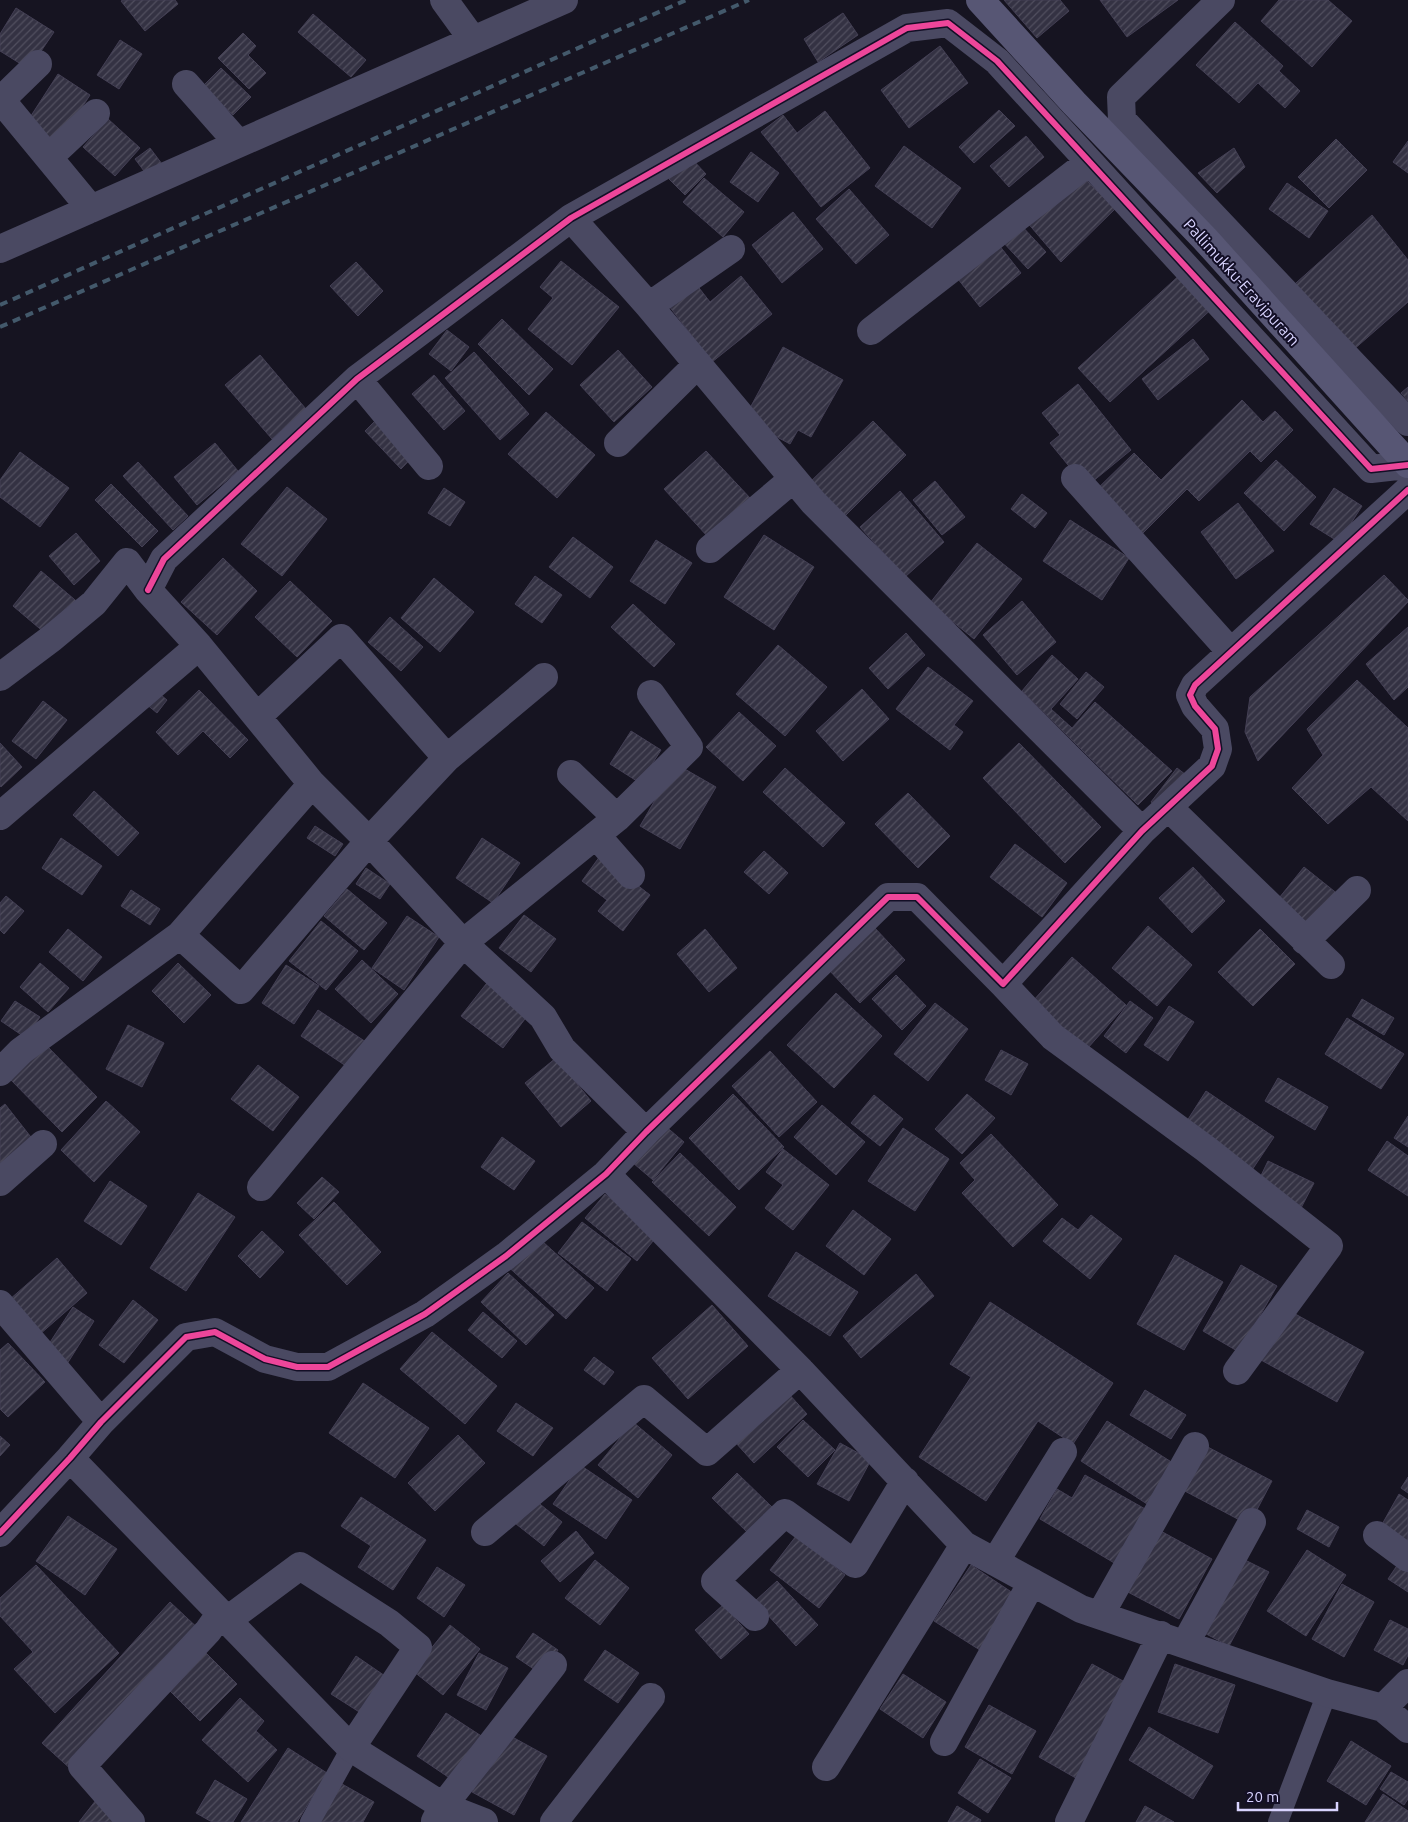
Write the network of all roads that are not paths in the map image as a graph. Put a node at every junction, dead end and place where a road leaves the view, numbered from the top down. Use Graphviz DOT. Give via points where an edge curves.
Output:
graph roads {
  1 [pos="444,0"];
  2 [pos="564,0"];
  3 [pos="980,0"];
  4 [pos="1222,0"];
  5 [pos="473,40"];
  6 [pos="38,64"];
  7 [pos="186,84"];
  8 [pos="96,113"];
  9 [pos="238,143"];
  10 [pos="49,157"];
  11 [pos="1089,162"];
  12 [pos="91,209"];
  13 [pos="571,218"];
  14 [pos="0,249"];
  15 [pos="731,249"];
  16 [pos="649,306"];
  17 [pos="871,331"];
  18 [pos="698,364"];
  19 [pos="357,379"];
  20 [pos="1408,422"];
  21 [pos="618,443"];
  22 [pos="1404,459"];
  23 [pos="429,466"];
  24 [pos="1075,478"];
  25 [pos="793,479"];
  26 [pos="1408,490"];
  27 [pos="710,549"];
  28 [pos="148,590"];
  29 [pos="198,646"];
  30 [pos="1231,652"];
  31 [pos="0,677"];
  32 [pos="544,677"];
  33 [pos="652,694"];
  34 [pos="257,717"];
  35 [pos="447,758"];
  36 [pos="571,774"];
  37 [pos="312,784"];
  38 [pos="1168,807"];
  39 [pos="0,816"];
  40 [pos="617,818"];
  41 [pos="1142,831"];
  42 [pos="596,835"];
  43 [pos="369,841"];
  44 [pos="631,875"];
  45 [pos="1357,890"];
  46 [pos="180,935"];
  47 [pos="1306,941"];
  48 [pos="463,943"];
  49 [pos="1331,965"];
  50 [pos="1003,984"];
  51 [pos="0,1072"];
  52 [pos="646,1132"];
  53 [pos="43,1144"];
  54 [pos="606,1174"];
  55 [pos="0,1182"];
  56 [pos="261,1186"];
  57 [pos="0,1304"];
  58 [pos="800,1370"];
  59 [pos="1236,1371"];
  60 [pos="100,1422"];
  61 [pos="1195,1446"];
  62 [pos="1063,1452"];
  63 [pos="70,1458"];
  64 [pos="905,1481"];
  65 [pos="1252,1522"];
  66 [pos="485,1532"];
  67 [pos="0,1533"];
  68 [pos="1377,1535"];
  69 [pos="964,1545"];
  70 [pos="1408,1558"];
  71 [pos="995,1562"];
  72 [pos="1032,1582"];
  73 [pos="1100,1615"];
  74 [pos="223,1617"];
  75 [pos="755,1617"];
  76 [pos="1173,1639"];
  77 [pos="553,1665"];
  78 [pos="1408,1684"];
  79 [pos="1327,1693"];
  80 [pos="651,1697"];
  81 [pos="1383,1708"];
  82 [pos="1408,1729"];
  83 [pos="944,1742"];
  84 [pos="351,1748"];
  85 [pos="826,1767"];
  86 [pos="439,1814"];
  87 [pos="131,1822"];
  88 [pos="310,1822"];
  89 [pos="484,1822"];
  90 [pos="554,1822"];
  91 [pos="1069,1822"];
  92 [pos="1278,1822"];
  1 -- 5 [label="street"];
  2 -- 5 [label="street"];
  3 -- 22 [label="main road, Pallimukku-Eravipuram"];
  4 -- 20 [label="street" via="1121,97 1122,120"];
  5 -- 9 [label="street"];
  6 -- 10 [label="street" via="1,100"];
  7 -- 9 [label="street"];
  8 -- 10 [label="street"];
  9 -- 12 [label="street"];
  10 -- 12 [label="street"];
  11 -- 13 [label="street" via="997,62 948,23 908,28"];
  11 -- 17 [label="street"];
  11 -- 22 [label="street" via="1371,469"];
  12 -- 14 [label="street"];
  13 -- 16 [label="street"];
  13 -- 19 [label="street"];
  15 -- 16 [label="street"];
  16 -- 18 [label="street"];
  18 -- 21 [label="street"];
  18 -- 25 [label="street"];
  19 -- 23 [label="street"];
  19 -- 28 [label="street" via="164,559"];
  24 -- 30 [label="street"];
  25 -- 27 [label="street"];
  25 -- 41 [label="street"];
  26 -- 30 [label="street"];
  28 -- 29 [label="street"];
  28 -- 31 [label="street" via="127,562 94,602"];
  29 -- 34 [label="street"];
  29 -- 39 [label="street"];
  30 -- 38 [label="street" via="1195,685 1190,695 1215,729 1218,749 1212,766"];
  32 -- 35 [label="street"];
  33 -- 40 [label="street" via="689,747"];
  34 -- 35 [label="street" via="341,638"];
  34 -- 37 [label="street"];
  35 -- 43 [label="street"];
  36 -- 40 [label="street"];
  37 -- 43 [label="street"];
  37 -- 46 [label="street"];
  38 -- 41 [label="street"];
  38 -- 47 [label="street"];
  40 -- 42 [label="street"];
  41 -- 50 [label="street"];
  42 -- 44 [label="street"];
  42 -- 48 [label="street"];
  43 -- 46 [label="street" via="241,990"];
  43 -- 48 [label="street"];
  45 -- 47 [label="street"];
  46 -- 51 [label="street" via="21,1051"];
  47 -- 49 [label="street"];
  48 -- 52 [label="street" via="543,1018 562,1049"];
  48 -- 56 [label="street"];
  50 -- 52 [label="street" via="918,897 888,897"];
  50 -- 59 [label="street" via="1053,1037 1206,1149 1329,1246"];
  52 -- 54 [label="street"];
  53 -- 55 [label="street"];
  54 -- 58 [label="street"];
  54 -- 60 [label="street" via="506,1256 425,1314 328,1367 296,1367 265,1359 215,1332 186,1337"];
  57 -- 60 [label="street"];
  58 -- 64 [label="street"];
  58 -- 66 [label="street" via="707,1452 644,1399"];
  60 -- 63 [label="street"];
  61 -- 73 [label="street"];
  62 -- 71 [label="street"];
  63 -- 67 [label="street"];
  63 -- 74 [label="street"];
  64 -- 69 [label="street"];
  64 -- 75 [label="street" via="854,1564 785,1513 715,1581"];
  65 -- 76 [label="street"];
  68 -- 70 [label="street"];
  69 -- 71 [label="street"];
  69 -- 85 [label="street"];
  71 -- 72 [label="street"];
  72 -- 73 [label="street" via="1081,1609"];
  72 -- 83 [label="street"];
  73 -- 76 [label="street"];
  74 -- 84 [label="street"];
  74 -- 84 [label="street" via="300,1566 389,1622 418,1647"];
  74 -- 87 [label="street" via="82,1766"];
  76 -- 79 [label="street"];
  76 -- 91 [label="street"];
  77 -- 86 [label="street"];
  78 -- 81 [label="street"];
  79 -- 81 [label="street"];
  79 -- 92 [label="lane"];
  80 -- 90 [label="street"];
  81 -- 82 [label="street"];
  84 -- 86 [label="street"];
  84 -- 88 [label="lane"];
  86 -- 89 [label="street"];
}
